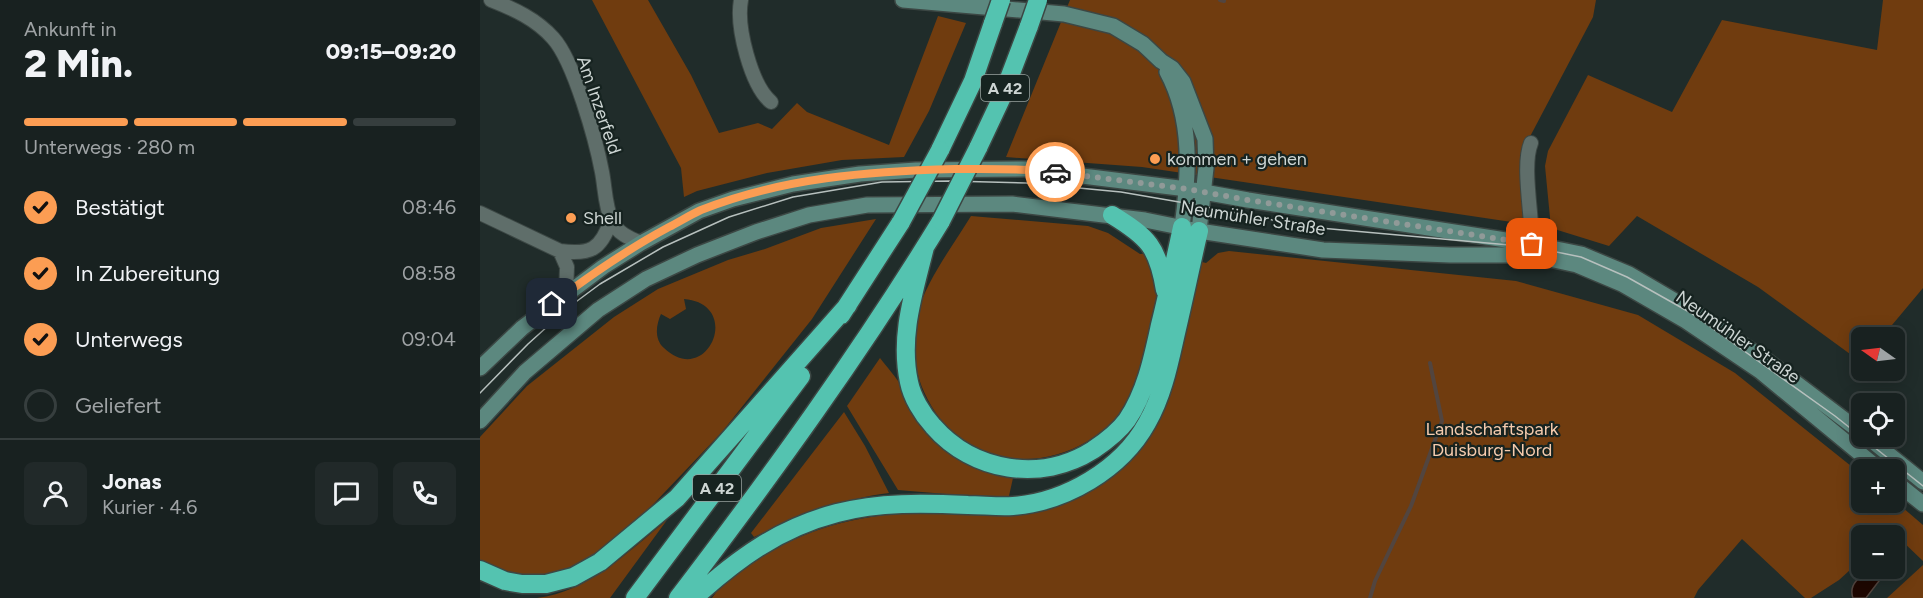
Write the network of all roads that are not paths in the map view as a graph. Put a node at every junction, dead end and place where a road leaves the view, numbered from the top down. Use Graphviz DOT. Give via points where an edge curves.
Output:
graph roads {
  1 [pos="491,0"];
  2 [pos="741,0"];
  3 [pos="903,0"];
  4 [pos="1001,0"];
  5 [pos="1038,0"];
  6 [pos="1161,61"];
  7 [pos="771,102"];
  8 [pos="1531,143"];
  9 [pos="1187,189"];
  10 [pos="1203,192"];
  11 [pos="480,213"];
  12 [pos="1112,215"];
  13 [pos="611,220"];
  14 [pos="1191,229"];
  15 [pos="640,243"];
  16 [pos="925,248"];
  17 [pos="1532,250"];
  18 [pos="560,251"];
  19 [pos="566,293"];
  20 [pos="1167,297"];
  21 [pos="480,368"];
  22 [pos="796,373"];
  23 [pos="480,421"];
  24 [pos="1851,425"];
  25 [pos="1880,447"];
  26 [pos="1867,459"];
  27 [pos="1923,482"];
  28 [pos="1905,490"];
  29 [pos="1923,504"];
  30 [pos="480,570"];
  31 [pos="635,598"];
  32 [pos="678,598"];
  33 [pos="694,598"];
  1 -- 13 [label="street, Am Inzerfeld" via="527,16 555,40 564,55 594,140"];
  2 -- 7 [label="street" via="742,41 758,86"];
  3 -- 6 [label="main road" via="1093,20 1113,26 1143,44"];
  4 -- 22 [label="highway, A 42, bridge" via="973,81 901,222 848,306"];
  5 -- 16 [label="highway, A 42, bridge" via="1002,97"];
  6 -- 9 [label="main road" via="1173,83 1186,134"];
  6 -- 10 [label="main road" via="1183,82 1205,139"];
  8 -- 17 [label="street" via="1527,158"];
  9 -- 10 [label="main road, Neumühler Straße"];
  9 -- 14 [label="main road"];
  9 -- 15 [label="main road, Neumühler Straße" via="1026,169 860,174 793,184 733,199 699,211"];
  10 -- 14 [label="main road"];
  10 -- 17 [label="main road, Neumühler Straße"];
  11 -- 18 [label="street"];
  12 -- 14 [label="main road, Neumühler Straße"];
  12 -- 20 [label="highway" via="1139,232 1153,247"];
  12 -- 23 [label="main road, Neumühler Straße" via="1012,204 867,205 809,215 756,232 646,279 598,310 525,372"];
  13 -- 15 [label="street" via="621,233"];
  13 -- 18 [label="street" via="601,243 594,249"];
  14 -- 17 [label="main road, Neumühler Straße" via="1323,250 1450,255"];
  14 -- 20 [label="highway"];
  14 -- 33 [label="highway" via="1163,389 1147,424 1105,471 1040,502 1012,506 870,506 810,521 740,558"];
  15 -- 19 [label="main road, Neumühler Straße"];
  16 -- 20 [label="highway" via="907,323 909,384 924,416 944,438 991,465 1015,469 1052,467 1080,458 1127,421 1152,359"];
  16 -- 32 [label="highway, A 42" via="818,408"];
  17 -- 24 [label="main road, Neumühler Straße" via="1581,254 1629,274 1767,361"];
  17 -- 26 [label="main road, Neumühler Straße" via="1622,284 1686,321 1760,371"];
  18 -- 19 [label="street" via="567,267"];
  19 -- 21 [label="main road, Neumühler Straße"];
  22 -- 30 [label="highway" via="677,498 600,562 573,577 546,584 505,581"];
  22 -- 31 [label="highway, A 42"];
  25 -- 27 [label="main road"];
  28 -- 29 [label="main road"];
}
